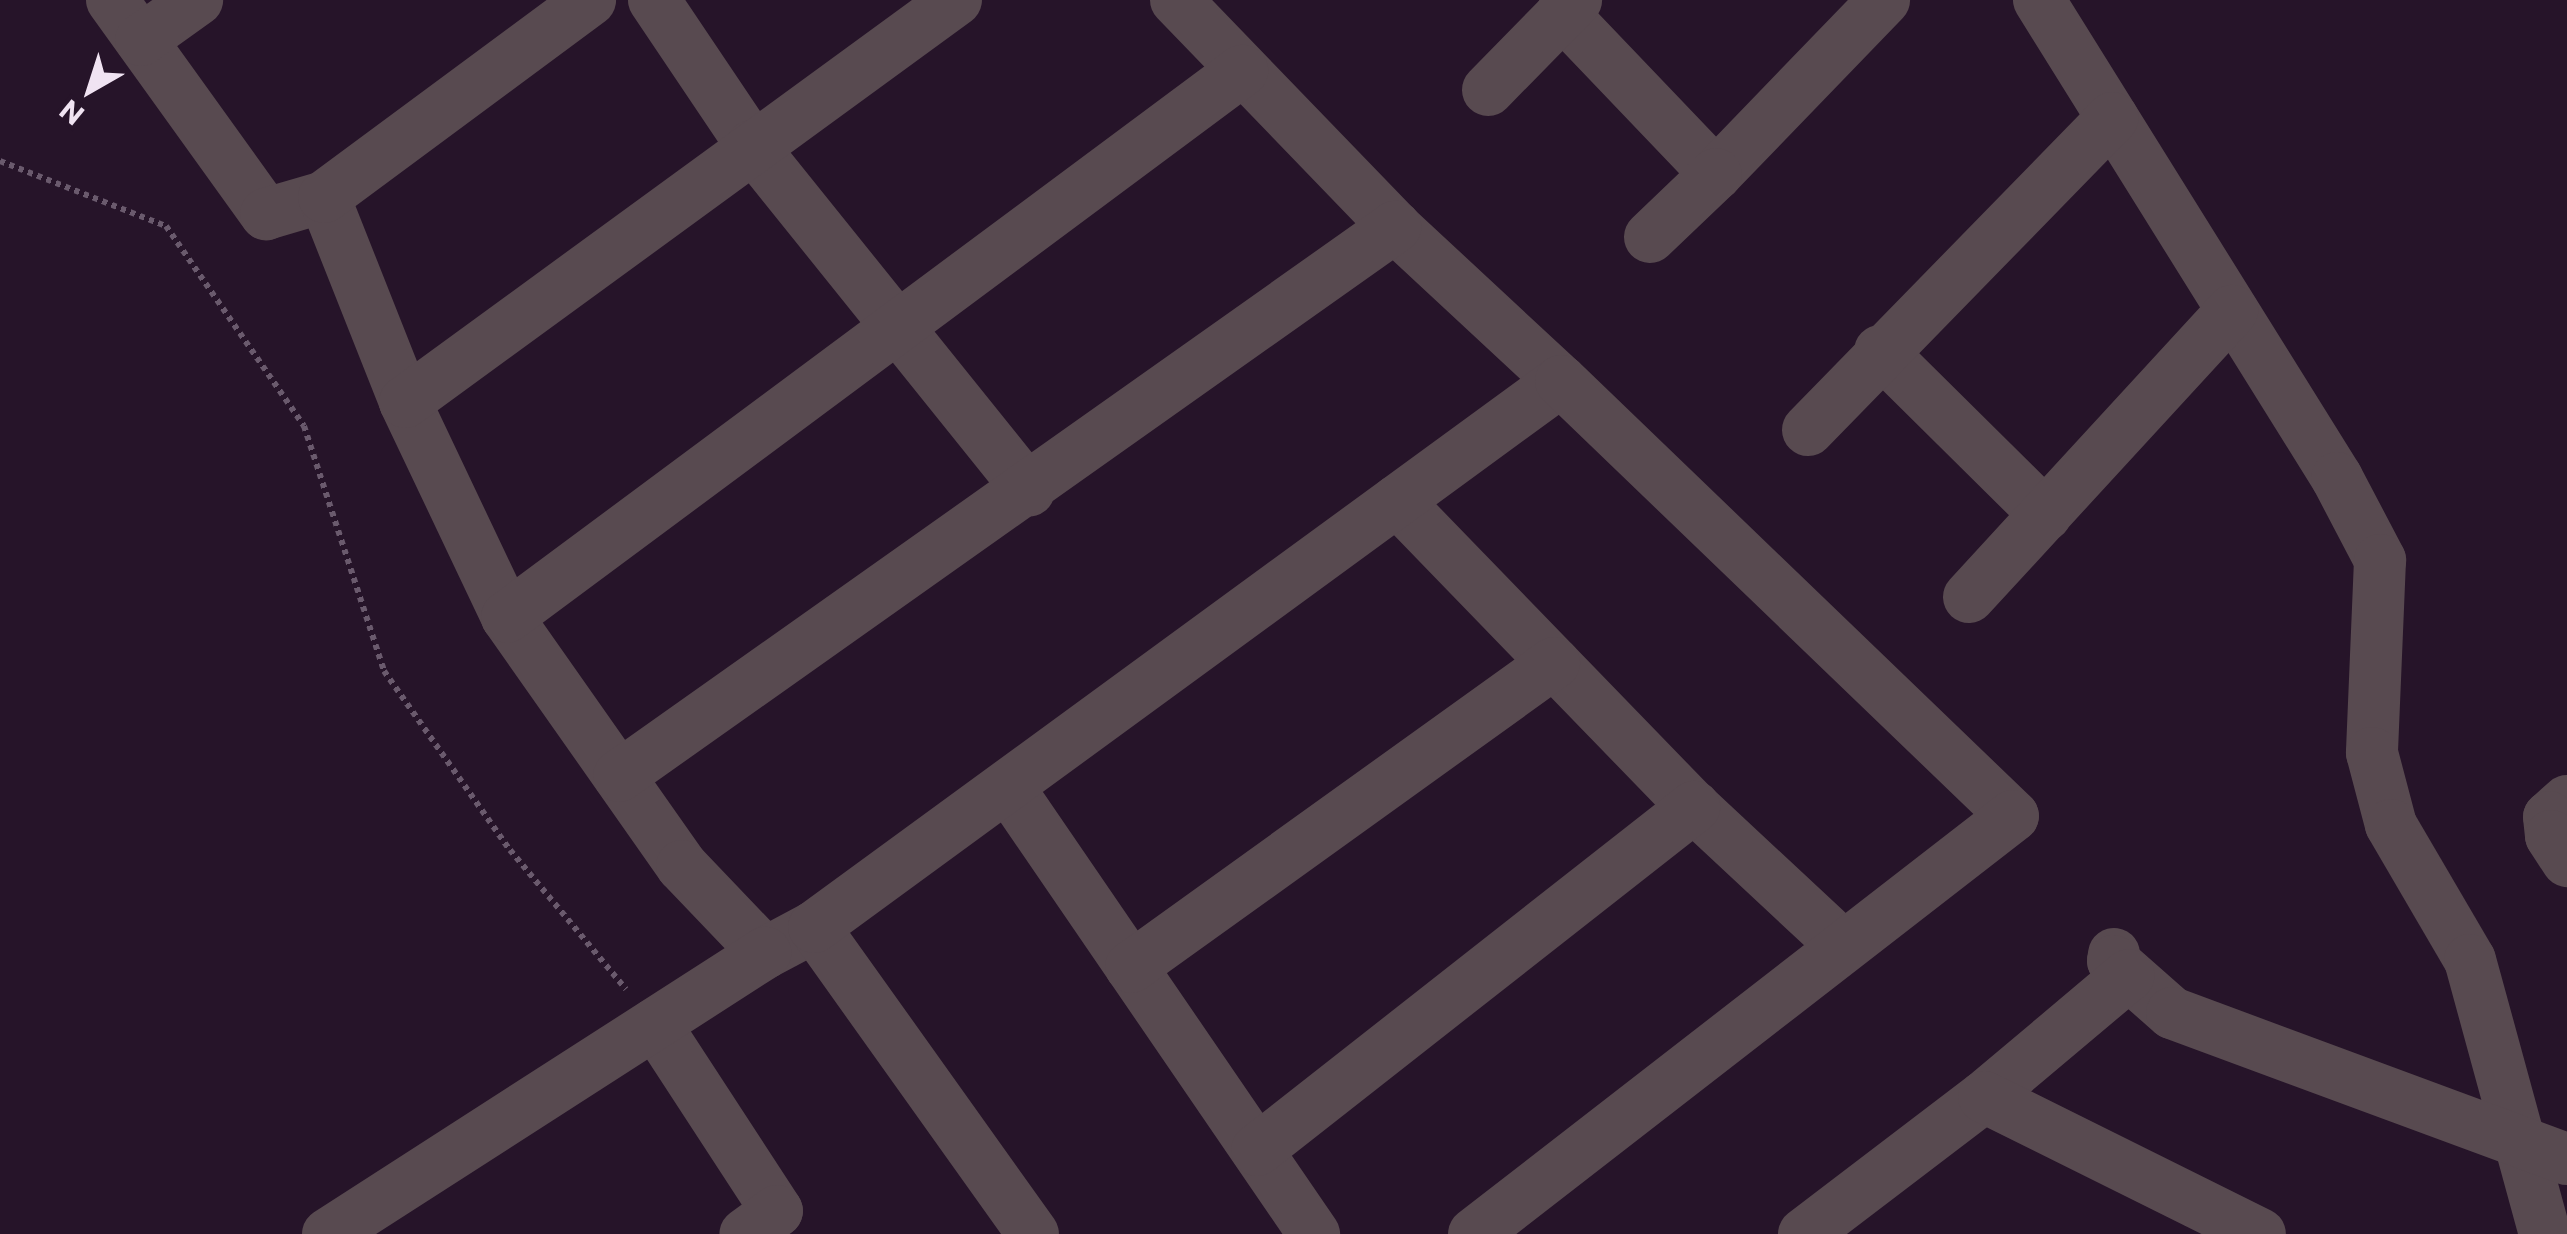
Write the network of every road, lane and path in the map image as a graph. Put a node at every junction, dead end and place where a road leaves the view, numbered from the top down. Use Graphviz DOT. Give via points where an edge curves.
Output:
graph roads {
  1 [pos="198,0"];
  2 [pos="590,0"];
  3 [pos="654,0"];
  4 [pos="956,0"];
  5 [pos="1176,0"];
  6 [pos="1884,0"];
  7 [pos="2038,0"];
  8 [pos="1569,7"];
  9 [pos="127,20"];
  10 [pos="1242,72"];
  11 [pos="1488,90"];
  12 [pos="2112,118"];
  13 [pos="752,146"];
  14 [pos="0,161"];
  15 [pos="1716,174"];
  16 [pos="324,197"];
  17 [pos="1395,227"];
  18 [pos="1650,237"];
  19 [pos="2232,311"];
  20 [pos="892,326"];
  21 [pos="1880,351"];
  22 [pos="1561,381"];
  23 [pos="405,402"];
  24 [pos="1808,430"];
  25 [pos="1029,490"];
  26 [pos="1397,501"];
  27 [pos="2046,516"];
  28 [pos="1970,597"];
  29 [pos="507,617"];
  30 [pos="1554,663"];
  31 [pos="620,776"];
  32 [pos="1008,786"];
  33 [pos="2567,802"];
  34 [pos="1694,807"];
  35 [pos="2567,861"];
  36 [pos="814,927"];
  37 [pos="1841,944"];
  38 [pos="765,953"];
  39 [pos="1130,966"];
  40 [pos="655,1024"];
  41 [pos="1984,1097"];
  42 [pos="2516,1141"];
  43 [pos="1257,1150"];
  44 [pos="2567,1159"];
  45 [pos="328,1234"];
  46 [pos="745,1234"];
  47 [pos="1033,1234"];
  48 [pos="1314,1234"];
  49 [pos="1474,1234"];
  50 [pos="1804,1234"];
  51 [pos="2260,1234"];
  52 [pos="2545,1234"];
  1 -- 9 [label="street"];
  2 -- 16 [label="street"];
  3 -- 13 [label="street"];
  4 -- 13 [label="street"];
  5 -- 10 [label="street"];
  6 -- 15 [label="street"];
  7 -- 12 [label="street"];
  8 -- 11 [label="street"];
  8 -- 15 [label="street"];
  9 -- 16 [label="street" via="266,214"];
  10 -- 17 [label="street"];
  10 -- 20 [label="street"];
  12 -- 19 [label="street"];
  12 -- 21 [label="street"];
  13 -- 20 [label="street"];
  13 -- 23 [label="street"];
  14 -- 40 [label="path" via="166,226 304,426 384,671 510,850"];
  15 -- 18 [label="street"];
  16 -- 23 [label="street"];
  17 -- 22 [label="street"];
  17 -- 25 [label="street"];
  19 -- 27 [label="street"];
  19 -- 42 [label="street" via="2380,560 2372,753 2390,825 2470,960"];
  20 -- 25 [label="street"];
  20 -- 29 [label="street"];
  21 -- 24 [label="street"];
  21 -- 27 [label="street"];
  22 -- 26 [label="street"];
  22 -- 37 [label="street" via="2013,816"];
  23 -- 29 [label="street"];
  25 -- 31 [label="street"];
  26 -- 30 [label="street"];
  26 -- 32 [label="street"];
  27 -- 28 [label="street"];
  29 -- 31 [label="street"];
  30 -- 34 [label="street"];
  30 -- 39 [label="street"];
  31 -- 38 [label="street" via="682,866"];
  32 -- 36 [label="street"];
  32 -- 39 [label="street"];
  33 -- 35 [label="street" via="2549,817 2551,836"];
  34 -- 37 [label="street"];
  34 -- 43 [label="street"];
  36 -- 38 [label="street"];
  36 -- 47 [label="street"];
  37 -- 49 [label="street"];
  38 -- 40 [label="street"];
  39 -- 43 [label="street"];
  40 -- 45 [label="street"];
  40 -- 46 [label="street" via="777,1211"];
  41 -- 42 [label="street" via="2122,964 2172,1013"];
  41 -- 50 [label="street"];
  41 -- 51 [label="street"];
  42 -- 44 [label="street"];
  42 -- 52 [label="street"];
  43 -- 48 [label="street"];
}
